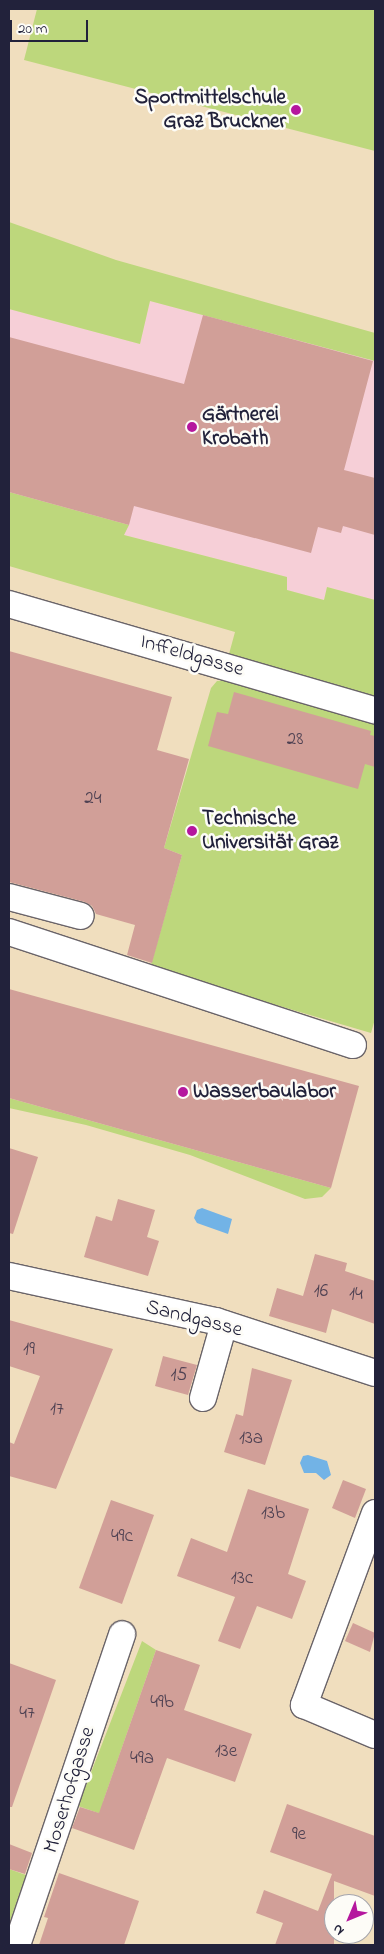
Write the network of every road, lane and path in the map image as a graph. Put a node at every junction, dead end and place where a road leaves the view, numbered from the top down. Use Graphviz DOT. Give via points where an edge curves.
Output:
graph roads {
  1 [pos="9,604"];
  2 [pos="375,710"];
  3 [pos="9,897"];
  4 [pos="81,916"];
  5 [pos="9,932"];
  6 [pos="353,1044"];
  7 [pos="9,1276"];
  8 [pos="224,1324"];
  9 [pos="375,1373"];
  10 [pos="203,1398"];
  11 [pos="375,1513"];
  12 [pos="122,1634"];
  13 [pos="375,1735"];
  14 [pos="17,1945"];
  1 -- 2 [label="street, Inffeldgasse"];
  3 -- 4 [label="street"];
  5 -- 6 [label="street"];
  7 -- 8 [label="street, Sandgasse"];
  8 -- 9 [label="street, Sandgasse"];
  8 -- 10 [label="street"];
  11 -- 13 [label="street" via="304,1705"];
  12 -- 14 [label="street, Moserhofgasse"];
}
